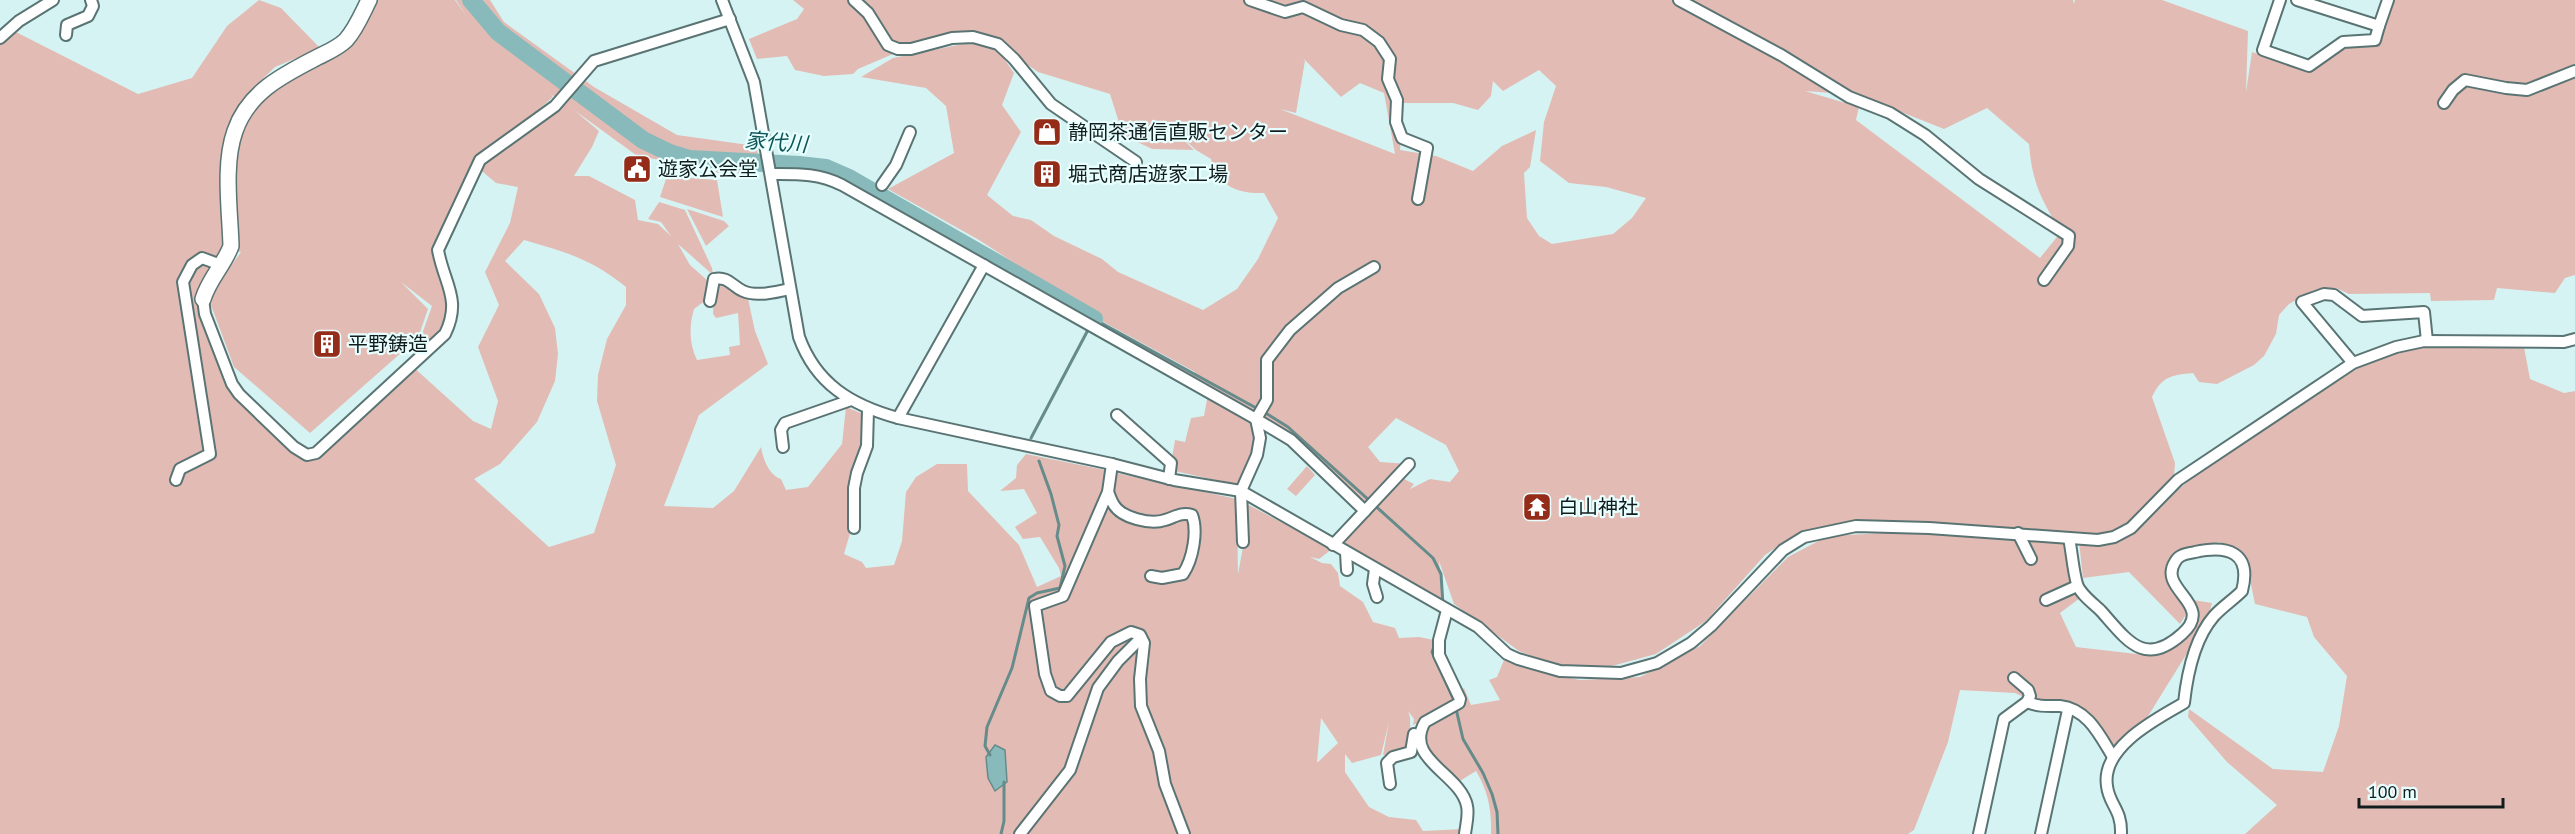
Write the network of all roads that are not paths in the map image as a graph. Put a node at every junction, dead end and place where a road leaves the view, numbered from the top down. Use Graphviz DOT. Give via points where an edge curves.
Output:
graph roads {
  1 [pos="53,0"];
  2 [pos="91,0"];
  3 [pos="369,0"];
  4 [pos="722,0"];
  5 [pos="854,0"];
  6 [pos="1250,0"];
  7 [pos="1679,0"];
  8 [pos="2280,0"];
  9 [pos="2297,0"];
  10 [pos="2388,0"];
  11 [pos="730,19"];
  12 [pos="2379,26"];
  13 [pos="66,35"];
  14 [pos="0,38"];
  15 [pos="2575,71"];
  16 [pos="2444,103"];
  17 [pos="910,132"];
  18 [pos="1136,162"];
  19 [pos="771,174"];
  20 [pos="882,185"];
  21 [pos="1419,199"];
  22 [pos="221,265"];
  23 [pos="984,266"];
  24 [pos="1374,267"];
  25 [pos="2044,280"];
  26 [pos="790,289"];
  27 [pos="203,299"];
  28 [pos="710,301"];
  29 [pos="2575,339"];
  30 [pos="2427,341"];
  31 [pos="2353,363"];
  32 [pos="851,399"];
  33 [pos="868,410"];
  34 [pos="1117,415"];
  35 [pos="1257,417"];
  36 [pos="898,418"];
  37 [pos="783,447"];
  38 [pos="1112,464"];
  39 [pos="1409,464"];
  40 [pos="1170,479"];
  41 [pos="176,480"];
  42 [pos="1241,491"];
  43 [pos="1108,492"];
  44 [pos="1369,507"];
  45 [pos="854,528"];
  46 [pos="2018,533"];
  47 [pos="2069,538"];
  48 [pos="1243,542"];
  49 [pos="1333,545"];
  50 [pos="1346,552"];
  51 [pos="2031,559"];
  52 [pos="1375,569"];
  53 [pos="1347,570"];
  54 [pos="1151,576"];
  55 [pos="2078,586"];
  56 [pos="1377,597"];
  57 [pos="2046,600"];
  58 [pos="1443,607"];
  59 [pos="1141,638"];
  60 [pos="2014,678"];
  61 [pos="2027,702"];
  62 [pos="2068,710"];
  63 [pos="1425,722"];
  64 [pos="2113,757"];
  65 [pos="1390,784"];
  66 [pos="1020,834"];
  67 [pos="1184,834"];
  68 [pos="1465,834"];
  69 [pos="1979,834"];
  70 [pos="2041,834"];
  71 [pos="2121,834"];
  1 -- 14 [label="street"];
  2 -- 13 [label="street" via="93,6 88,16 67,25"];
  3 -- 22 [label="street" via="345,40 273,81 244,111 229,154 231,246"];
  4 -- 11 [label="street"];
  5 -- 18 [label="street" via="868,13 888,45 898,49 952,38 973,37 998,44 1051,104"];
  6 -- 21 [label="street" via="1285,12 1303,7 1341,25 1363,30 1379,42 1390,59 1388,79 1397,100 1396,122 1402,138 1427,148"];
  7 -- 25 [label="street" via="1849,97 1890,113 1979,178 2069,236 2068,246"];
  8 -- 12 [label="street" via="2263,50 2309,66 2343,42 2375,40"];
  9 -- 12 [label="street"];
  10 -- 12 [label="street"];
  11 -- 19 [label="street" via="754,82"];
  11 -- 27 [label="street" via="594,61 555,106 480,160 438,250 454,308 445,334 316,453 307,455 294,447 239,394 205,314"];
  15 -- 16 [label="street" via="2528,90 2465,80"];
  17 -- 20 [label="street" via="896,165"];
  19 -- 23 [label="street" via="825,176"];
  19 -- 26 [label="street"];
  22 -- 27 [label="street"];
  22 -- 41 [label="street" via="202,258 192,265 183,282 210,454 180,469"];
  23 -- 35 [label="street"];
  23 -- 36 [label="street"];
  24 -- 35 [label="street" via="1338,288 1272,351 1267,360 1267,400"];
  26 -- 28 [label="street" via="743,291 720,277 714,279"];
  26 -- 32 [label="street" via="806,356 830,385"];
  29 -- 30 [label="street"];
  30 -- 31 [label="street" via="2396,346"];
  30 -- 31 [label="street" via="2424,312 2362,315 2334,295 2324,294 2302,302"];
  31 -- 47 [label="street" via="2178,480 2131,528 2107,539"];
  32 -- 33 [label="street"];
  32 -- 37 [label="street" via="785,423 781,430"];
  33 -- 36 [label="street"];
  33 -- 45 [label="street" via="867,446 854,488"];
  34 -- 40 [label="street" via="1171,463"];
  35 -- 42 [label="street" via="1257,455"];
  35 -- 44 [label="street" via="1291,440"];
  36 -- 38 [label="street"];
  38 -- 40 [label="street"];
  38 -- 43 [label="street"];
  39 -- 44 [label="street"];
  40 -- 42 [label="street"];
  42 -- 48 [label="street"];
  42 -- 49 [label="street"];
  43 -- 54 [label="street" via="1121,512 1150,523 1192,514 1196,526 1188,567 1172,578"];
  43 -- 59 [label="street" via="1063,596 1035,606 1051,691 1067,696 1111,642 1131,632"];
  44 -- 49 [label="street"];
  46 -- 47 [label="street"];
  46 -- 51 [label="street"];
  46 -- 58 [label="street" via="1856,526 1804,537 1783,550 1691,643 1657,663 1622,673 1560,671 1518,659 1478,627"];
  47 -- 55 [label="street"];
  49 -- 50 [label="street"];
  50 -- 52 [label="street"];
  50 -- 53 [label="street"];
  52 -- 56 [label="street" via="1373,584"];
  52 -- 58 [label="street"];
  55 -- 57 [label="street"];
  55 -- 64 [label="street" via="2129,642 2142,650 2156,650 2183,634 2193,617 2192,606 2174,583 2174,563 2181,555 2220,548 2235,554 2245,568 2242,591 2213,617 2196,649 2184,704 2152,721"];
  58 -- 63 [label="street" via="1439,655 1459,692 1454,705"];
  59 -- 66 [label="street" via="1098,688 1070,770"];
  59 -- 67 [label="street" via="1142,706"];
  60 -- 61 [label="street" via="2028,690"];
  61 -- 62 [label="street"];
  61 -- 69 [label="street" via="2004,719"];
  62 -- 64 [label="street" via="2089,718"];
  62 -- 70 [label="street"];
  63 -- 65 [label="street" via="1414,729 1411,752 1393,757 1387,764"];
  63 -- 68 [label="street" via="1420,747 1461,792 1467,806"];
  64 -- 71 [label="street" via="2106,773 2107,789 2120,814"];
}
